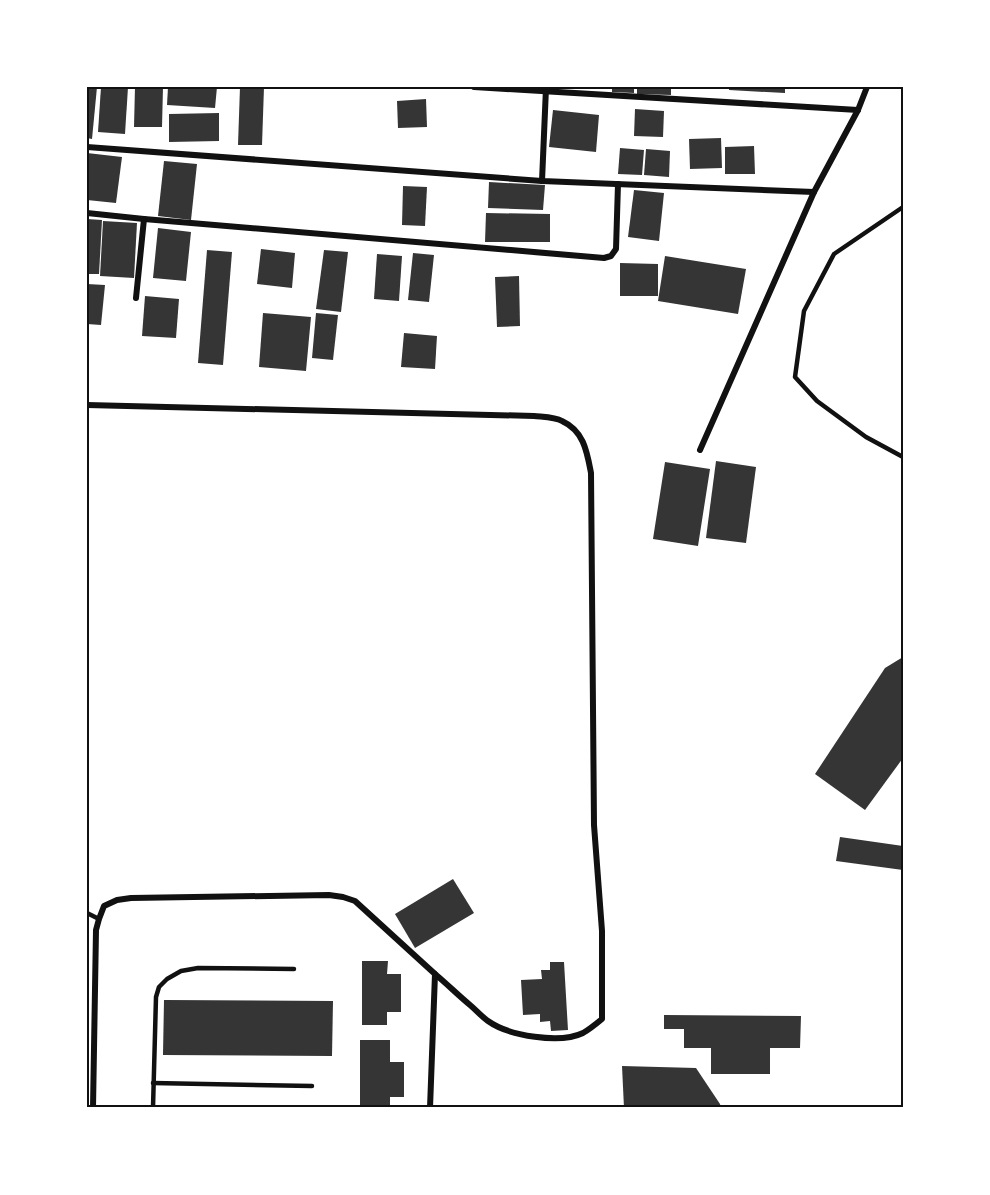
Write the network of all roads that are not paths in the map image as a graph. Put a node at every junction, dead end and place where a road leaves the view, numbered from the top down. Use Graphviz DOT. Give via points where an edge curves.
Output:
graph roads {
  1 [pos="474,87"];
  2 [pos="867,87"];
  3 [pos="546,89"];
  4 [pos="858,110"];
  5 [pos="87,147"];
  6 [pos="542,181"];
  7 [pos="618,184"];
  8 [pos="814,192"];
  9 [pos="903,207"];
  10 [pos="87,213"];
  11 [pos="144,219"];
  12 [pos="136,298"];
  13 [pos="87,405"];
  14 [pos="700,450"];
  15 [pos="903,457"];
  16 [pos="87,913"];
  17 [pos="99,919"];
  18 [pos="294,969"];
  19 [pos="435,974"];
  20 [pos="91,1008"];
  21 [pos="153,1083"];
  22 [pos="312,1086"];
  23 [pos="93,1108"];
  24 [pos="153,1108"];
  25 [pos="430,1108"];
  1 -- 3 [label="street"];
  2 -- 4 [label="street"];
  3 -- 4 [label="street"];
  3 -- 6 [label="street"];
  4 -- 8 [label="street"];
  5 -- 6 [label="street"];
  6 -- 7 [label="street"];
  7 -- 8 [label="street"];
  7 -- 11 [label="street" via="616,249 604,258"];
  8 -- 14 [label="street"];
  9 -- 15 [label="lane" via="834,254 804,312 795,377 817,401 866,437"];
  10 -- 11 [label="street"];
  11 -- 12 [label="street"];
  13 -- 19 [label="street" via="534,416 561,420 579,433 591,473 594,825 603,931 602,1019 582,1034 569,1037 519,1034 489,1022"];
  16 -- 17 [label="lane"];
  17 -- 19 [label="street" via="104,906 131,898 344,897 355,901"];
  17 -- 20 [label="street"];
  18 -- 21 [label="lane" via="198,968 167,979 156,997"];
  19 -- 25 [label="street"];
  20 -- 23 [label="street"];
  21 -- 22 [label="lane"];
  21 -- 24 [label="lane"];
}
